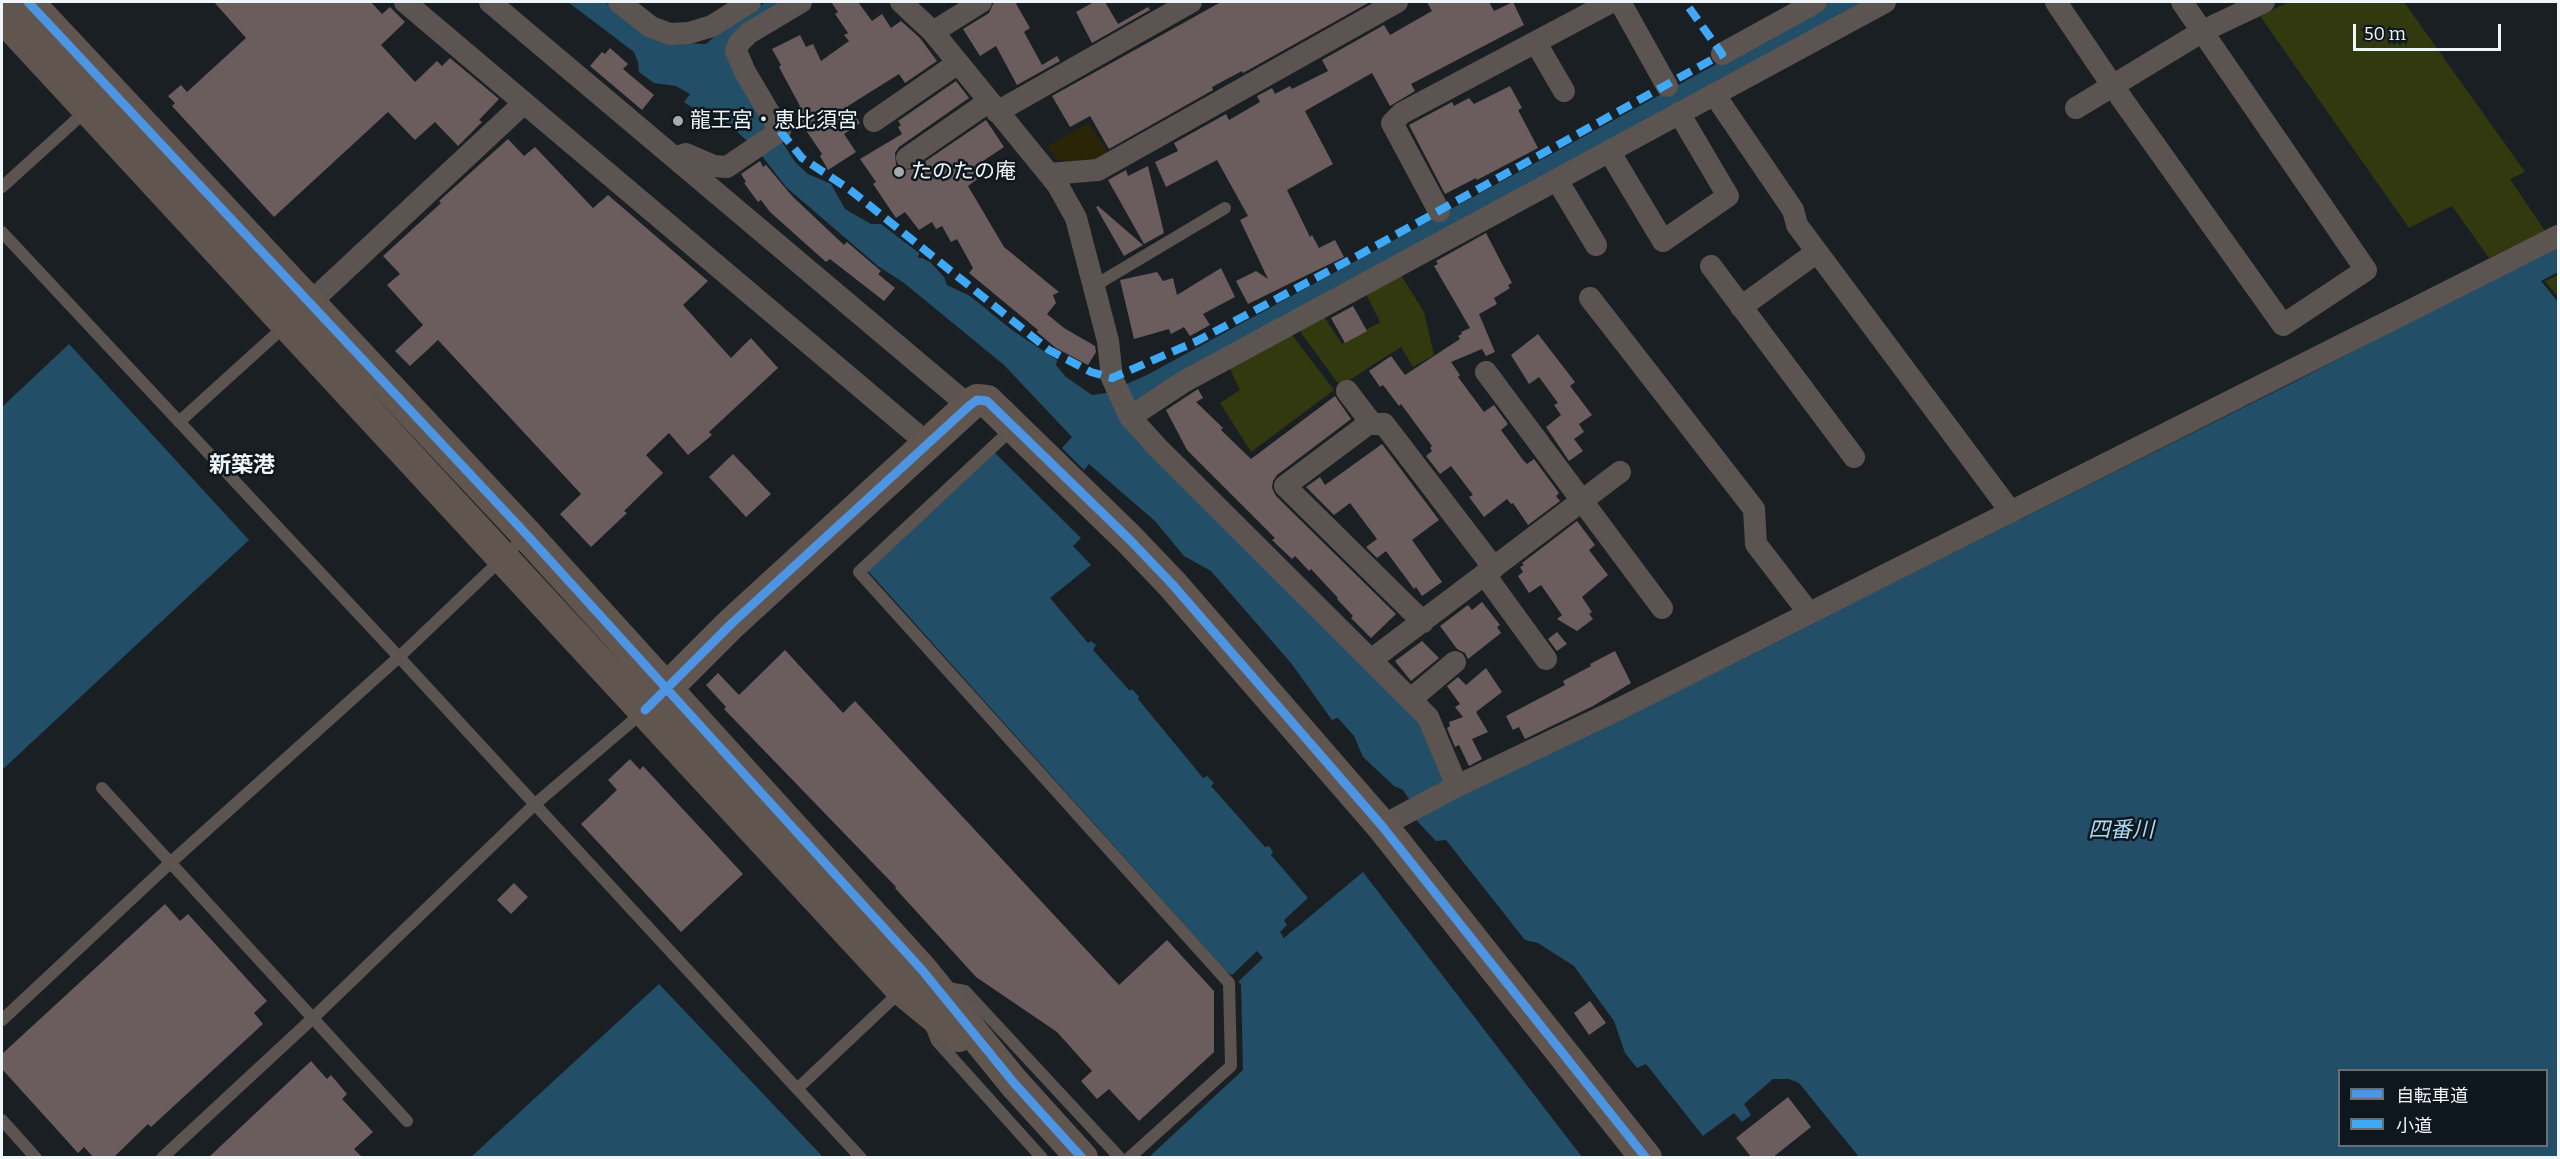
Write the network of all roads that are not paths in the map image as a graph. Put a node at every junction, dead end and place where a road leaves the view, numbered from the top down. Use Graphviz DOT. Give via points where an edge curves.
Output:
graph roads {
  1 [pos="28,2"];
  2 [pos="405,2"];
  3 [pos="490,2"];
  4 [pos="619,2"];
  5 [pos="750,2"];
  6 [pos="801,2"];
  7 [pos="901,2"];
  8 [pos="981,2"];
  9 [pos="1191,2"];
  10 [pos="1397,2"];
  11 [pos="1611,2"];
  12 [pos="1620,2"];
  13 [pos="1816,2"];
  14 [pos="1885,2"];
  15 [pos="2056,2"];
  16 [pos="2182,2"];
  17 [pos="2264,2"];
  18 [pos="2,16"];
  19 [pos="2203,31"];
  20 [pos="933,32"];
  21 [pos="1536,43"];
  22 [pos="1722,54"];
  23 [pos="958,63"];
  24 [pos="2112,85"];
  25 [pos="1667,86"];
  26 [pos="1564,91"];
  27 [pos="1714,94"];
  28 [pos="524,103"];
  29 [pos="993,107"];
  30 [pos="2076,108"];
  31 [pos="88,109"];
  32 [pos="1679,113"];
  33 [pos="874,121"];
  34 [pos="1610,151"];
  35 [pos="676,157"];
  36 [pos="908,158"];
  37 [pos="1049,174"];
  38 [pos="1557,180"];
  39 [pos="2,187"];
  40 [pos="1225,208"];
  41 [pos="1439,211"];
  42 [pos="2,232"];
  43 [pos="2559,236"];
  44 [pos="1596,245"];
  45 [pos="1817,252"];
  46 [pos="1711,266"];
  47 [pos="1094,286"];
  48 [pos="1590,298"];
  49 [pos="311,302"];
  50 [pos="1741,307"];
  51 [pos="287,324"];
  52 [pos="1486,372"];
  53 [pos="1347,391"];
  54 [pos="969,406"];
  55 [pos="1129,415"];
  56 [pos="179,422"];
  57 [pos="1372,424"];
  58 [pos="1015,427"];
  59 [pos="928,444"];
  60 [pos="1854,457"];
  61 [pos="1620,472"];
  62 [pos="1583,501"];
  63 [pos="2011,512"];
  64 [pos="527,535"];
  65 [pos="503,558"];
  66 [pos="1490,571"];
  67 [pos="1662,608"];
  68 [pos="1809,613"];
  69 [pos="1423,622"];
  70 [pos="399,657"];
  71 [pos="1546,659"];
  72 [pos="1371,660"];
  73 [pos="1455,662"];
  74 [pos="656,699"];
  75 [pos="1411,699"];
  76 [pos="1454,787"];
  77 [pos="102,788"];
  78 [pos="534,805"];
  79 [pos="1382,826"];
  80 [pos="170,863"];
  81 [pos="918,986"];
  82 [pos="313,1018"];
  83 [pos="2,1020"];
  84 [pos="797,1089"];
  85 [pos="2,1120"];
  86 [pos="407,1121"];
  87 [pos="36,1158"];
  88 [pos="162,1158"];
  89 [pos="861,1158"];
  90 [pos="1041,1158"];
  91 [pos="1082,1158"];
  92 [pos="1120,1158"];
  93 [pos="1129,1158"];
  94 [pos="1646,1158"];
  1 -- 49 [label="street"];
  2 -- 28 [label="street"];
  3 -- 35 [label="street"];
  4 -- 5 [label="street" via="651,27 670,34 712,26"];
  6 -- 35 [label="street" via="749,33 736,51 780,131 727,166 714,166 686,154"];
  7 -- 20 [label="street"];
  8 -- 20 [label="street"];
  9 -- 29 [label="street"];
  10 -- 37 [label="street" via="1098,170"];
  11 -- 21 [label="street"];
  12 -- 25 [label="street"];
  13 -- 22 [label="street"];
  14 -- 27 [label="street"];
  15 -- 24 [label="street"];
  16 -- 19 [label="street"];
  17 -- 19 [label="street"];
  18 -- 31 [label="street"];
  19 -- 24 [label="street"];
  19 -- 24 [label="street" via="2366,270 2283,325"];
  20 -- 23 [label="street"];
  21 -- 26 [label="street"];
  21 -- 41 [label="street" via="1402,113 1392,123"];
  23 -- 29 [label="street"];
  23 -- 33 [label="street"];
  24 -- 30 [label="street"];
  27 -- 32 [label="street"];
  27 -- 45 [label="street"];
  28 -- 49 [label="street"];
  28 -- 59 [label="street"];
  29 -- 36 [label="street"];
  29 -- 37 [label="street"];
  31 -- 39 [label="lane"];
  31 -- 51 [label="street"];
  32 -- 34 [label="street"];
  32 -- 34 [label="street" via="1728,196 1663,241"];
  34 -- 38 [label="street"];
  35 -- 54 [label="street"];
  37 -- 47 [label="street" via="1076,218"];
  38 -- 44 [label="street"];
  38 -- 55 [label="street"];
  40 -- 47 [label="lane"];
  42 -- 56 [label="lane"];
  43 -- 63 [label="street"];
  45 -- 50 [label="street"];
  45 -- 63 [label="street"];
  46 -- 50 [label="street"];
  47 -- 55 [label="street" via="1108,341 1112,378"];
  48 -- 68 [label="street" via="1754,509 1756,544"];
  49 -- 51 [label="street"];
  49 -- 64 [label="street"];
  50 -- 60 [label="street"];
  51 -- 56 [label="lane"];
  51 -- 65 [label="street"];
  52 -- 62 [label="street"];
  53 -- 57 [label="street"];
  54 -- 58 [label="street" via="977,400 987,401"];
  54 -- 59 [label="street"];
  55 -- 72 [label="street"];
  56 -- 70 [label="lane"];
  57 -- 66 [label="street" via="1384,424"];
  57 -- 69 [label="street" via="1285,486"];
  58 -- 79 [label="street" via="1172,584"];
  58 -- 93 [label="lane" via="859,572 1229,983 1231,1066"];
  59 -- 74 [label="street" via="730,625"];
  61 -- 62 [label="street"];
  62 -- 66 [label="street"];
  62 -- 67 [label="street"];
  63 -- 68 [label="street"];
  64 -- 65 [label="lane"];
  64 -- 74 [label="street"];
  65 -- 70 [label="lane"];
  65 -- 74 [label="street"];
  66 -- 69 [label="street"];
  66 -- 71 [label="street"];
  68 -- 76 [label="street"];
  69 -- 72 [label="street"];
  70 -- 78 [label="lane"];
  70 -- 80 [label="lane"];
  72 -- 75 [label="street"];
  73 -- 75 [label="street"];
  74 -- 78 [label="lane"];
  74 -- 81 [label="street"];
  75 -- 76 [label="street" via="1428,717"];
  76 -- 79 [label="street"];
  77 -- 80 [label="lane"];
  78 -- 82 [label="lane"];
  78 -- 84 [label="lane"];
  79 -- 94 [label="street"];
  80 -- 82 [label="lane"];
  80 -- 83 [label="lane"];
  81 -- 84 [label="lane"];
  81 -- 90 [label="lane" via="937,1041"];
  81 -- 91 [label="street"];
  81 -- 92 [label="lane" via="965,991"];
  82 -- 86 [label="lane"];
  82 -- 88 [label="lane"];
  84 -- 89 [label="lane"];
  85 -- 87 [label="lane"];
}
